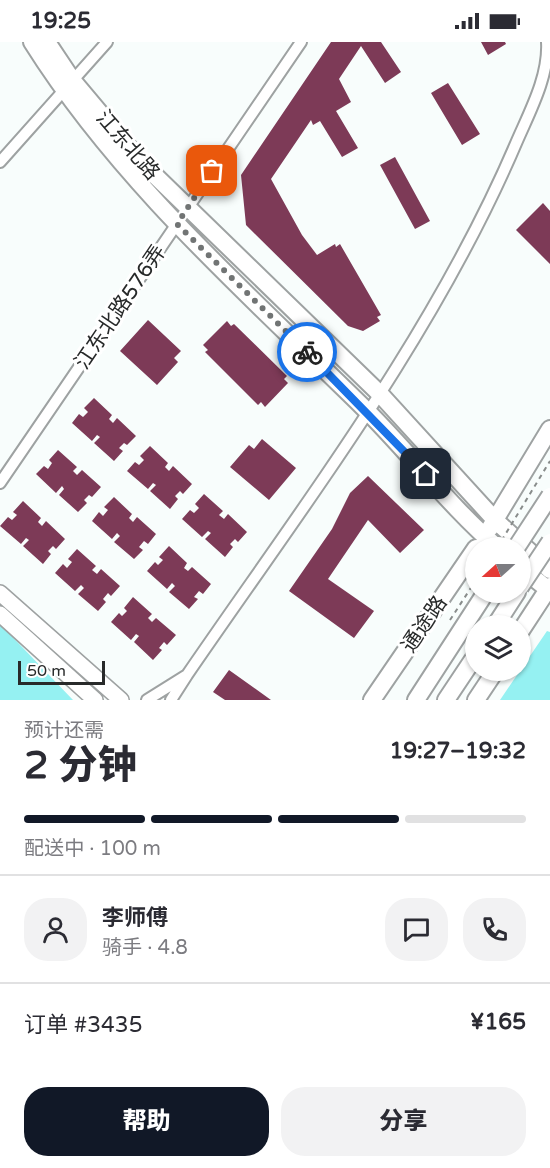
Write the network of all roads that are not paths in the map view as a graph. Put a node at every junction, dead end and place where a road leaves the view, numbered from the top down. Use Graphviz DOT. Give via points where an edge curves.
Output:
graph roads {
  1 [pos="32,42"];
  2 [pos="47,42"];
  3 [pos="107,42"];
  4 [pos="301,42"];
  5 [pos="547,42"];
  6 [pos="68,86"];
  7 [pos="0,162"];
  8 [pos="187,208"];
  9 [pos="177,224"];
  10 [pos="380,394"];
  11 [pos="368,412"];
  12 [pos="550,429"];
  13 [pos="0,483"];
  14 [pos="550,496"];
  15 [pos="496,520"];
  16 [pos="473,537"];
  17 [pos="484,537"];
  18 [pos="523,537"];
  19 [pos="550,542"];
  20 [pos="465,564"];
  21 [pos="531,570"];
  22 [pos="550,570"];
  23 [pos="531,575"];
  24 [pos="549,589"];
  25 [pos="0,593"];
  26 [pos="479,603"];
  27 [pos="0,614"];
  28 [pos="531,616"];
  29 [pos="465,672"];
  30 [pos="187,675"];
  31 [pos="488,681"];
  32 [pos="95,700"];
  33 [pos="121,700"];
  34 [pos="147,700"];
  35 [pos="171,700"];
  36 [pos="372,700"];
  37 [pos="416,700"];
  38 [pos="446,700"];
  39 [pos="476,700"];
  1 -- 6 [label="main road, 江东北路"];
  2 -- 6 [label="main road, 江东北路"];
  3 -- 6 [label="street"];
  4 -- 8 [label="street, 江东北路576弄"];
  5 -- 10 [label="street" via="538,91 493,198"];
  6 -- 7 [label="street"];
  6 -- 8 [label="main road, 江东北路"];
  6 -- 9 [label="main road, 江东北路" via="127,171"];
  8 -- 9 [label="street, 江东北路576弄"];
  8 -- 10 [label="main road, 江东北路"];
  9 -- 11 [label="main road, 江东北路"];
  9 -- 13 [label="street, 江东北路576弄"];
  10 -- 11 [label="street"];
  10 -- 15 [label="main road, 江东北路"];
  11 -- 16 [label="main road, 江东北路"];
  11 -- 30 [label="street"];
  12 -- 15 [label="main road, 通途路"];
  14 -- 18 [label="main road, bridge"];
  15 -- 17 [label="main road, 通途路"];
  15 -- 22 [label="main road, 江东北路"];
  19 -- 21 [label="main road, bridge"];
  20 -- 36 [label="main road, 通途路"];
  23 -- 24 [label="main road"];
  24 -- 28 [label="main road"];
  25 -- 33 [label="main road"];
  26 -- 37 [label="main road"];
  27 -- 32 [label="main road"];
  29 -- 38 [label="main road"];
  30 -- 34 [label="street"];
  30 -- 35 [label="street"];
  31 -- 39 [label="main road"];
}
